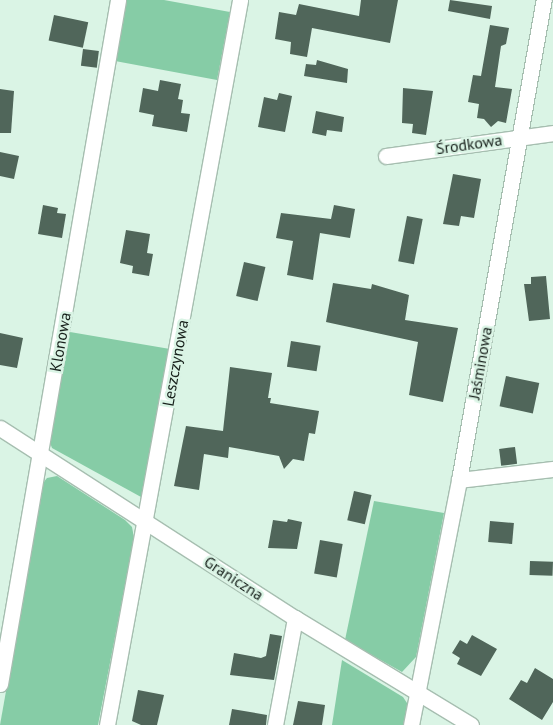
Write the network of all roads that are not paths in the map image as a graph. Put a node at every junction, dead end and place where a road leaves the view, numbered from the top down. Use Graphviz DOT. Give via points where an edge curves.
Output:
graph roads {
  1 [pos="118,0"];
  2 [pos="240,0"];
  3 [pos="544,0"];
  4 [pos="553,134"];
  5 [pos="522,137"];
  6 [pos="386,156"];
  7 [pos="0,428"];
  8 [pos="41,454"];
  9 [pos="553,469"];
  10 [pos="459,480"];
  11 [pos="146,520"];
  12 [pos="295,618"];
  13 [pos="0,684"];
  14 [pos="417,694"];
  15 [pos="107,725"];
  16 [pos="275,725"];
  17 [pos="411,725"];
  18 [pos="471,725"];
  1 -- 8 [label="street, Klonowa"];
  2 -- 11 [label="street, Leszczynowa"];
  3 -- 5 [label="street, Jaśminowa"];
  4 -- 5 [label="street, Środkowa"];
  5 -- 6 [label="street, Środkowa"];
  5 -- 10 [label="street, Jaśminowa"];
  7 -- 8 [label="street, Graniczna"];
  8 -- 11 [label="street, Graniczna"];
  8 -- 13 [label="street, Klonowa"];
  9 -- 10 [label="street"];
  10 -- 14 [label="street, Jaśminowa"];
  11 -- 12 [label="street, Graniczna"];
  11 -- 15 [label="street, Leszczynowa"];
  12 -- 14 [label="street, Graniczna"];
  12 -- 16 [label="street"];
  14 -- 17 [label="street, Jaśminowa"];
  14 -- 18 [label="street, Graniczna"];
}
